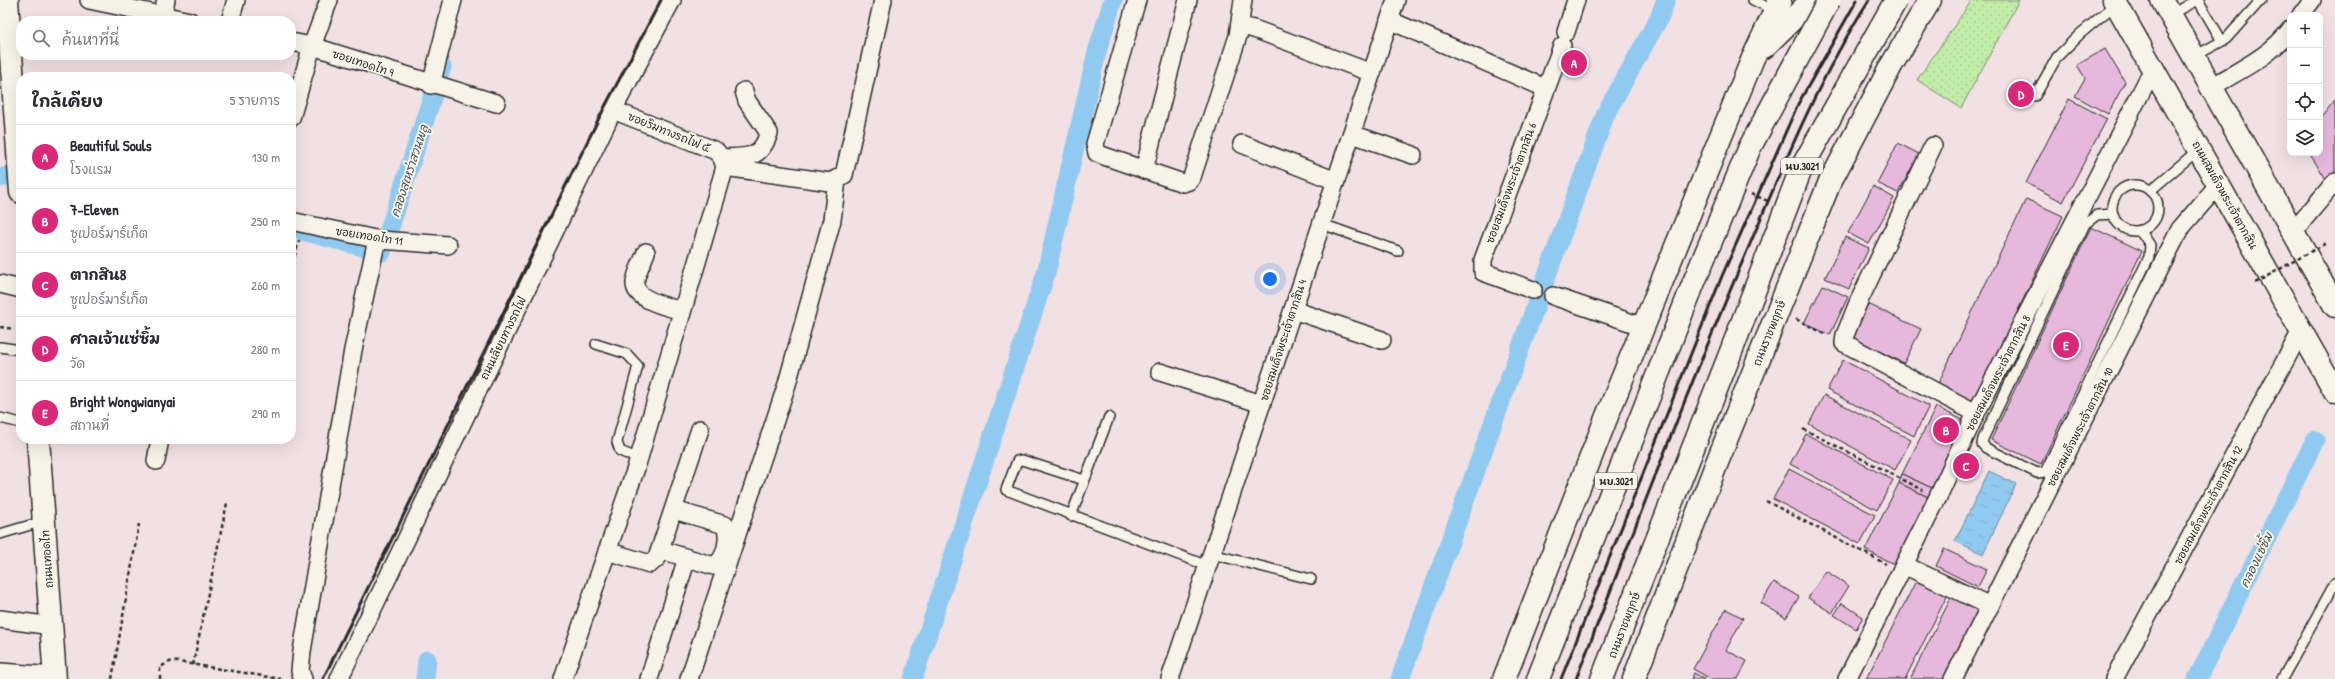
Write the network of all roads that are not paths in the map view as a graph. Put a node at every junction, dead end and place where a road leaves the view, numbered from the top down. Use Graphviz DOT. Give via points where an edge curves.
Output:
graph roads {
  1 [pos="7,0"];
  2 [pos="89,0"];
  3 [pos="236,0"];
  4 [pos="330,0"];
  5 [pos="453,0"];
  6 [pos="672,0"];
  7 [pos="883,0"];
  8 [pos="1137,0"];
  9 [pos="1188,0"];
  10 [pos="1243,0"];
  11 [pos="1396,0"];
  12 [pos="1576,0"];
  13 [pos="1753,0"];
  14 [pos="1812,0"];
  15 [pos="1830,0"];
  16 [pos="1930,0"];
  17 [pos="2198,0"];
  18 [pos="2261,0"];
  19 [pos="2312,0"];
  20 [pos="2115,2"];
  21 [pos="1891,3"];
  22 [pos="1778,5"];
  23 [pos="2166,7"];
  24 [pos="164,8"];
  25 [pos="2303,12"];
  26 [pos="180,16"];
  27 [pos="231,16"];
  28 [pos="1390,20"];
  29 [pos="1240,26"];
  30 [pos="5,31"];
  31 [pos="2287,34"];
  32 [pos="2222,41"];
  33 [pos="296,43"];
  34 [pos="312,46"];
  35 [pos="2193,57"];
  36 [pos="1753,58"];
  37 [pos="1891,66"];
  38 [pos="2153,69"];
  39 [pos="1372,72"];
  40 [pos="435,86"];
  41 [pos="1545,88"];
  42 [pos="2210,88"];
  43 [pos="744,91"];
  44 [pos="2035,96"];
  45 [pos="296,101"];
  46 [pos="496,103"];
  47 [pos="613,110"];
  48 [pos="16,132"];
  49 [pos="1352,134"];
  50 [pos="1242,144"];
  51 [pos="1933,146"];
  52 [pos="2199,149"];
  53 [pos="1413,155"];
  54 [pos="724,162"];
  55 [pos="1144,170"];
  56 [pos="837,180"];
  57 [pos="1336,181"];
  58 [pos="2335,182"];
  59 [pos="2219,184"];
  60 [pos="2150,191"];
  61 [pos="2113,214"];
  62 [pos="297,222"];
  63 [pos="1322,224"];
  64 [pos="2140,230"];
  65 [pos="2293,232"];
  66 [pos="383,240"];
  67 [pos="448,245"];
  68 [pos="1398,251"];
  69 [pos="646,252"];
  70 [pos="0,284"];
  71 [pos="16,288"];
  72 [pos="1533,290"];
  73 [pos="1553,296"];
  74 [pos="2335,306"];
  75 [pos="1293,310"];
  76 [pos="682,311"];
  77 [pos="1644,327"];
  78 [pos="2301,331"];
  79 [pos="1382,340"];
  80 [pos="596,344"];
  81 [pos="0,347"];
  82 [pos="16,349"];
  83 [pos="1160,372"];
  84 [pos="2335,391"];
  85 [pos="1262,404"];
  86 [pos="1976,413"];
  87 [pos="1109,417"];
  88 [pos="0,418"];
  89 [pos="16,422"];
  90 [pos="700,429"];
  91 [pos="38,444"];
  92 [pos="159,444"];
  93 [pos="639,459"];
  94 [pos="156,461"];
  95 [pos="1084,480"];
  96 [pos="674,510"];
  97 [pos="1071,516"];
  98 [pos="44,521"];
  99 [pos="0,534"];
  100 [pos="607,550"];
  101 [pos="661,550"];
  102 [pos="687,558"];
  103 [pos="1210,560"];
  104 [pos="1902,568"];
  105 [pos="1311,579"];
  106 [pos="2335,583"];
  107 [pos="1990,606"];
  108 [pos="0,619"];
  109 [pos="52,626"];
  110 [pos="0,672"];
  111 [pos="55,678"];
  112 [pos="303,679"];
  113 [pos="338,679"];
  114 [pos="563,679"];
  115 [pos="649,679"];
  116 [pos="689,679"];
  117 [pos="1170,679"];
  118 [pos="1504,679"];
  119 [pos="1538,679"];
  120 [pos="1602,679"];
  121 [pos="1634,679"];
  122 [pos="1847,679"];
  123 [pos="1953,679"];
  124 [pos="2114,679"];
  125 [pos="2282,679"];
  1 -- 30 [label="main road"];
  2 -- 24 [label="street"];
  3 -- 27 [label="street"];
  4 -- 34 [label="street"];
  5 -- 40 [label="street"];
  6 -- 47 [label="street, ถนนเลียบทางรถไฟ"];
  7 -- 56 [label="street" via="844,175"];
  8 -- 55 [label="street" via="1095,144 1097,153"];
  9 -- 55 [label="street"];
  10 -- 29 [label="street"];
  11 -- 28 [label="street, ซอยสมเด็จพระเจ้าตากสิน 4"];
  12 -- 41 [label="street, ซอยสมเด็จพระเจ้าตากสิน 6"];
  13 -- 22 [label="lane"];
  14 -- 36 [label="main road"];
  15 -- 119 [label="main road, นบ.3021, bridge" via="1750,147 1694,282"];
  16 -- 37 [label="main road, ถนนราชพฤกษ์ / นบ.3021"];
  17 -- 23 [label="lane"];
  17 -- 32 [label="lane"];
  18 -- 32 [label="lane" via="2236,30"];
  19 -- 25 [label="street"];
  20 -- 38 [label="main road, ถนนสมเด็จพระเจ้าตากสิน"];
  20 -- 44 [label="lane" via="2057,57"];
  21 -- 37 [label="main road" via="1901,29"];
  21 -- 120 [label="main road, ถนนราชพฤกษ์ / นบ.3021, bridge" via="1801,169"];
  22 -- 36 [label="main road, นบ.3021"];
  23 -- 35 [label="main road"];
  24 -- 26 [label="street"];
  28 -- 39 [label="street, ซอยสมเด็จพระเจ้าตากสิน 4"];
  28 -- 41 [label="street"];
  29 -- 39 [label="street"];
  29 -- 55 [label="street" via="1192,177 1183,183"];
  30 -- 48 [label="main road"];
  31 -- 42 [label="street" via="2279,45 2268,53"];
  32 -- 35 [label="lane"];
  33 -- 34 [label="street, ซอยเทอดไท 9"];
  34 -- 40 [label="street, ซอยเทอดไท 9"];
  34 -- 45 [label="street"];
  35 -- 42 [label="main road"];
  36 -- 77 [label="main road, นบ.3021"];
  37 -- 121 [label="main road, ถนนราชพฤกษ์ / นบ.3021" via="1829,184 1716,465"];
  38 -- 52 [label="main road, ถนนสมเด็จพระเจ้าตากสิน"];
  38 -- 86 [label="street, ซอยสมเด็จพระเจ้าตากสิน 8"];
  39 -- 49 [label="street, ซอยสมเด็จพระเจ้าตากสิน 4"];
  40 -- 46 [label="street, ซอยเทอดไท 9"];
  41 -- 72 [label="street, ซอยสมเด็จพระเจ้าตากสิน 6" via="1483,260 1483,272"];
  42 -- 65 [label="main road"];
  43 -- 54 [label="street" via="747,101 768,133 764,147 750,157"];
  47 -- 54 [label="street, ซอยริมทางรถไฟ ๕" via="716,151"];
  47 -- 113 [label="street, ถนนเลียบทางรถไฟ"];
  49 -- 53 [label="street"];
  49 -- 57 [label="street, ซอยสมเด็จพระเจ้าตากสิน 4"];
  50 -- 57 [label="street"];
  51 -- 86 [label="street" via="1858,303 1844,343"];
  52 -- 59 [label="main road, ถนนสมเด็จพระเจ้าตากสิน"];
  52 -- 60 [label="lane"];
  54 -- 56 [label="street" via="830,182"];
  54 -- 76 [label="street"];
  56 -- 116 [label="street" via="832,220 787,384"];
  57 -- 63 [label="street, ซอยสมเด็จพระเจ้าตากสิน 4"];
  58 -- 65 [label="street"];
  59 -- 78 [label="main road, ถนนสมเด็จพระเจ้าตากสิน"];
  59 -- 107 [label="street, ซอยสมเด็จพระเจ้าตากสิน 10" via="2180,229"];
  60 -- 61 [label="lane" via="2135,185 2121,190 2112,203"];
  60 -- 64 [label="lane" via="2157,202 2156,216 2146,228"];
  61 -- 64 [label="lane" via="2124,229"];
  61 -- 64 [label="lane" via="2097,215 2085,224 1983,439 1982,444 1986,448 2037,473 2045,472 2149,257 2150,245"];
  62 -- 66 [label="street, ซอยเทอดไท 11"];
  63 -- 68 [label="lane"];
  63 -- 75 [label="street, ซอยสมเด็จพระเจ้าตากสิน 4"];
  65 -- 74 [label="main road"];
  66 -- 67 [label="street, ซอยเทอดไท 11"];
  66 -- 112 [label="street" via="351,358 302,651 300,671"];
  69 -- 76 [label="street" via="635,282 636,290 643,298"];
  70 -- 71 [label="street"];
  73 -- 77 [label="street"];
  75 -- 79 [label="street"];
  75 -- 85 [label="street, ซอยสมเด็จพระเจ้าตากสิน 4"];
  76 -- 93 [label="street"];
  77 -- 118 [label="main road, นบ.3021"];
  78 -- 84 [label="main road, ถนนสมเด็จพระเจ้าตากสิน"];
  78 -- 124 [label="street, ซอยสมเด็จพระเจ้าตากสิน 12"];
  80 -- 93 [label="lane" via="627,354 638,366 617,442 620,450"];
  81 -- 82 [label="lane"];
  83 -- 85 [label="street"];
  85 -- 103 [label="street, ซอยสมเด็จพระเจ้าตากสิน 4"];
  86 -- 104 [label="street, ซอยสมเด็จพระเจ้าตากสิน 8"];
  87 -- 95 [label="lane"];
  88 -- 89 [label="lane"];
  90 -- 96 [label="street"];
  91 -- 98 [label="main road, ถนนเทอดไท"];
  92 -- 94 [label="street"];
  93 -- 100 [label="street"];
  95 -- 97 [label="lane"];
  95 -- 97 [label="lane" via="1022,460 1016,461 1006,484 1006,490 1013,494"];
  96 -- 101 [label="street"];
  96 -- 102 [label="street" via="725,525 728,533 725,552 714,566"];
  97 -- 103 [label="lane"];
  98 -- 99 [label="lane"];
  98 -- 109 [label="main road, ถนนเทอดไท"];
  100 -- 101 [label="street" via="650,564"];
  100 -- 114 [label="street"];
  101 -- 102 [label="street"];
  102 -- 115 [label="street"];
  103 -- 105 [label="lane"];
  103 -- 117 [label="street, ซอยสมเด็จพระเจ้าตากสิน 4"];
  104 -- 107 [label="street"];
  104 -- 122 [label="street, ซอยสมเด็จพระเจ้าตากสิน 8"];
  106 -- 125 [label="lane"];
  107 -- 123 [label="street, ซอยสมเด็จพระเจ้าตากสิน 10"];
  108 -- 109 [label="street"];
  109 -- 111 [label="main road, ถนนเทอดไท"];
  110 -- 111 [label="street"];
}
